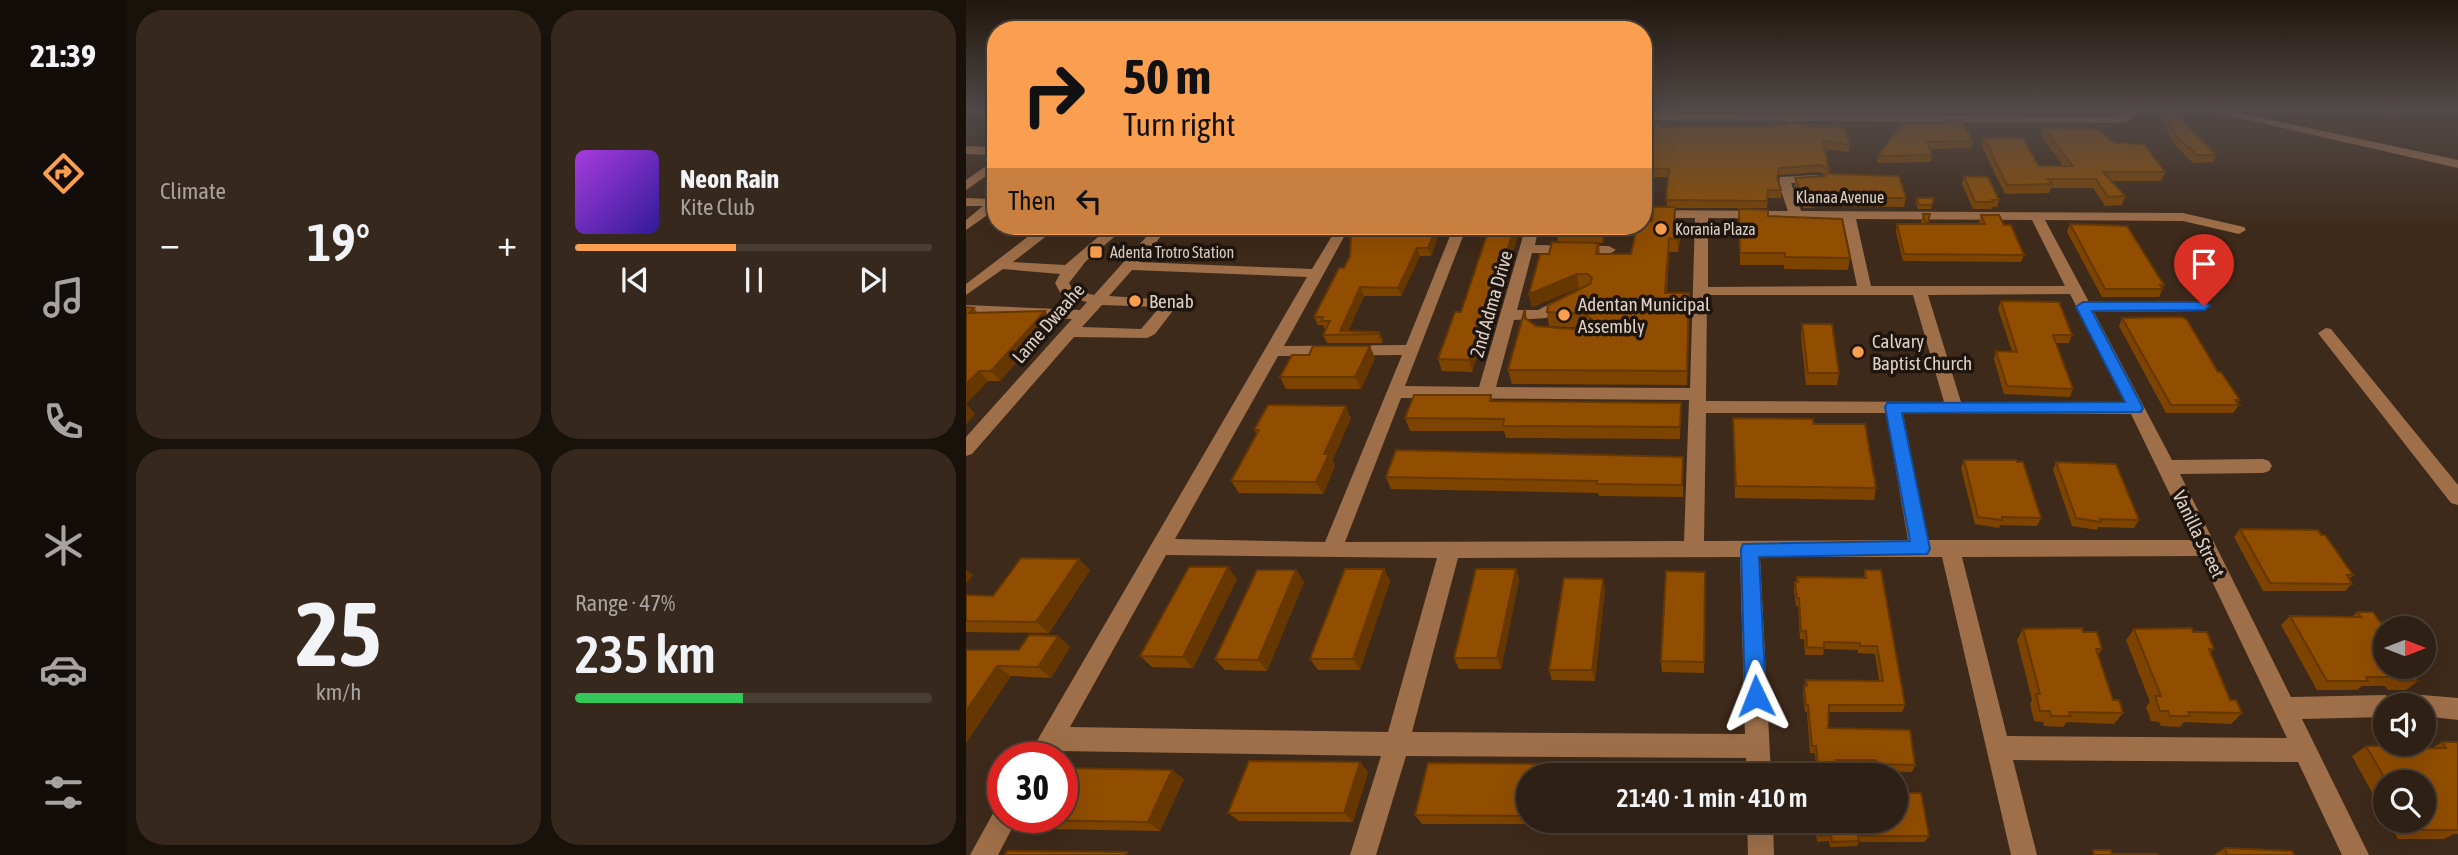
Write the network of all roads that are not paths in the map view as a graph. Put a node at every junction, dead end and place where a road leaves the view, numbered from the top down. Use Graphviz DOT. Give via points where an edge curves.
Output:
graph roads {
  1 [pos="2388,149"];
  2 [pos="966,150"];
  3 [pos="987,151"];
  4 [pos="2458,164"];
  5 [pos="987,170"];
  6 [pos="966,172"];
  7 [pos="983,173"];
  8 [pos="1820,179"];
  9 [pos="966,186"];
  10 [pos="966,202"];
  11 [pos="987,203"];
  12 [pos="987,210"];
  13 [pos="1652,214"];
  14 [pos="1702,214"];
  15 [pos="1795,214"];
  16 [pos="1848,214"];
  17 [pos="2036,215"];
  18 [pos="966,226"];
  19 [pos="2239,230"];
  20 [pos="1038,235"];
  21 [pos="1109,235"];
  22 [pos="1155,235"];
  23 [pos="1339,235"];
  24 [pos="1457,235"];
  25 [pos="1531,235"];
  26 [pos="1527,249"];
  27 [pos="1609,250"];
  28 [pos="1000,265"];
  29 [pos="1127,266"];
  30 [pos="1069,270"];
  31 [pos="1318,273"];
  32 [pos="1865,290"];
  33 [pos="1919,290"];
  34 [pos="966,291"];
  35 [pos="1702,291"];
  36 [pos="1585,293"];
  37 [pos="2079,298"];
  38 [pos="1097,300"];
  39 [pos="2204,306"];
  40 [pos="966,310"];
  41 [pos="1508,315"];
  42 [pos="1541,315"];
  43 [pos="1082,316"];
  44 [pos="1070,332"];
  45 [pos="1539,332"];
  46 [pos="2326,333"];
  47 [pos="1410,350"];
  48 [pos="1272,351"];
  49 [pos="1393,392"];
  50 [pos="1486,393"];
  51 [pos="1698,400"];
  52 [pos="1893,407"];
  53 [pos="1954,407"];
  54 [pos="2136,408"];
  55 [pos="966,449"];
  56 [pos="2263,466"];
  57 [pos="2167,467"];
  58 [pos="2458,498"];
  59 [pos="1160,547"];
  60 [pos="1950,548"];
  61 [pos="2206,548"];
  62 [pos="1450,549"];
  63 [pos="1750,549"];
  64 [pos="1920,549"];
  65 [pos="1332,550"];
  66 [pos="1694,550"];
  67 [pos="2436,705"];
  68 [pos="2373,706"];
  69 [pos="2284,708"];
  70 [pos="2458,709"];
  71 [pos="1047,742"];
  72 [pos="1397,744"];
  73 [pos="1758,746"];
  74 [pos="1078,748"];
  75 [pos="1997,748"];
  76 [pos="2304,750"];
  77 [pos="1759,763"];
  78 [pos="996,833"];
  79 [pos="1760,833"];
  80 [pos="983,855"];
  81 [pos="1363,855"];
  82 [pos="1761,855"];
  83 [pos="2024,855"];
  84 [pos="2356,855"];
  1 -- 4 [label="street"];
  2 -- 3 [label="street"];
  5 -- 7 [label="street"];
  6 -- 7 [label="street"];
  7 -- 9 [label="street"];
  8 -- 15 [label="street" via="1784,180"];
  10 -- 11 [label="street"];
  12 -- 18 [label="street"];
  13 -- 14 [label="street, Klanaa Avenue"];
  14 -- 15 [label="street, Klanaa Avenue"];
  14 -- 35 [label="street"];
  15 -- 16 [label="street, Klanaa Avenue"];
  16 -- 17 [label="street, Klanaa Avenue"];
  16 -- 32 [label="street"];
  17 -- 19 [label="street, Klanaa Avenue" via="2183,217"];
  17 -- 37 [label="street, Vanilla Street"];
  20 -- 28 [label="street"];
  21 -- 30 [label="street"];
  22 -- 29 [label="street, Lame Dwaahe"];
  23 -- 31 [label="street"];
  24 -- 47 [label="street"];
  25 -- 26 [label="street, 2nd Adma Drive"];
  26 -- 27 [label="street"];
  26 -- 41 [label="street, 2nd Adma Drive"];
  28 -- 30 [label="street"];
  28 -- 34 [label="street"];
  29 -- 31 [label="street"];
  29 -- 38 [label="street, Lame Dwaahe"];
  30 -- 38 [label="street" via="1062,283 1067,293"];
  31 -- 48 [label="street"];
  32 -- 33 [label="street"];
  32 -- 35 [label="street"];
  33 -- 37 [label="street"];
  33 -- 53 [label="street"];
  35 -- 51 [label="street"];
  36 -- 42 [label="street"];
  37 -- 39 [label="street"];
  37 -- 54 [label="street, Vanilla Street"];
  38 -- 43 [label="street, Lame Dwaahe"];
  38 -- 44 [label="street" via="1168,305 1146,333"];
  40 -- 43 [label="street"];
  41 -- 42 [label="street"];
  41 -- 50 [label="street, 2nd Adma Drive"];
  42 -- 45 [label="street"];
  43 -- 44 [label="street, Lame Dwaahe"];
  44 -- 55 [label="street, Lame Dwaahe"];
  46 -- 58 [label="street"];
  47 -- 48 [label="street"];
  47 -- 49 [label="street"];
  48 -- 59 [label="street"];
  49 -- 50 [label="street"];
  49 -- 65 [label="street"];
  50 -- 51 [label="street"];
  51 -- 52 [label="street"];
  51 -- 66 [label="street"];
  52 -- 53 [label="street"];
  52 -- 64 [label="street"];
  53 -- 54 [label="street"];
  54 -- 57 [label="street, Vanilla Street"];
  56 -- 57 [label="street"];
  57 -- 61 [label="street, Vanilla Street"];
  59 -- 65 [label="street"];
  59 -- 71 [label="street"];
  60 -- 61 [label="street"];
  60 -- 64 [label="street"];
  60 -- 75 [label="street"];
  61 -- 69 [label="street, Vanilla Street"];
  62 -- 65 [label="street"];
  62 -- 66 [label="street"];
  62 -- 72 [label="street"];
  63 -- 64 [label="street"];
  63 -- 66 [label="street"];
  63 -- 73 [label="street"];
  67 -- 70 [label="street"];
  68 -- 69 [label="street"];
  69 -- 76 [label="street, Vanilla Street"];
  72 -- 73 [label="street"];
  72 -- 74 [label="street"];
  72 -- 81 [label="street"];
  73 -- 77 [label="street"];
  75 -- 76 [label="street"];
  75 -- 83 [label="street"];
  76 -- 84 [label="street, Vanilla Street"];
  78 -- 80 [label="street"];
  79 -- 82 [label="street"];
}
